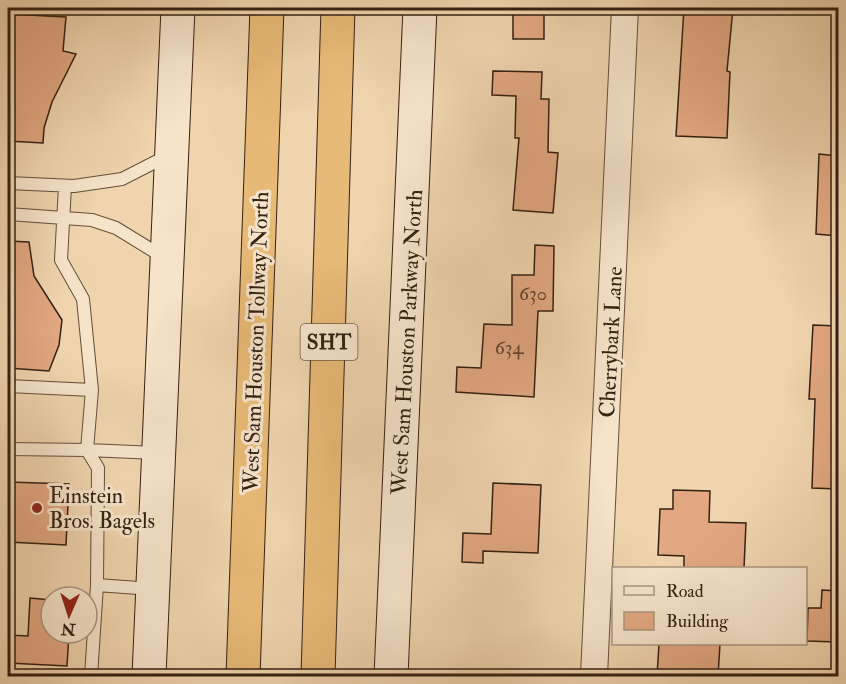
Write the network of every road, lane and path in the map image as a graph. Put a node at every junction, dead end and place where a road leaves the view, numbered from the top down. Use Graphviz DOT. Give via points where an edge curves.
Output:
graph roads {
  1 [pos="178,8"];
  2 [pos="267,8"];
  3 [pos="338,8"];
  4 [pos="420,8"];
  5 [pos="625,8"];
  6 [pos="172,153"];
  7 [pos="8,183"];
  8 [pos="65,186"];
  9 [pos="8,214"];
  10 [pos="64,217"];
  11 [pos="168,260"];
  12 [pos="8,386"];
  13 [pos="92,390"];
  14 [pos="8,449"];
  15 [pos="87,450"];
  16 [pos="159,453"];
  17 [pos="97,585"];
  18 [pos="99,585"];
  19 [pos="153,589"];
  20 [pos="151,641"];
  21 [pos="93,645"];
  22 [pos="390,675"];
  23 [pos="91,676"];
  24 [pos="149,676"];
  25 [pos="173,676"];
  26 [pos="243,676"];
  27 [pos="318,676"];
  28 [pos="594,676"];
  1 -- 6 [label="main road"];
  2 -- 26 [label="highway, West Sam Houston Tollway North"];
  3 -- 27 [label="highway, SHT"];
  4 -- 22 [label="main road, West Sam Houston Parkway North"];
  5 -- 28 [label="street, Cherrybark Lane"];
  6 -- 8 [label="lane" via="122,179"];
  6 -- 11 [label="main road"];
  7 -- 8 [label="lane"];
  8 -- 10 [label="lane"];
  9 -- 10 [label="lane"];
  10 -- 11 [label="lane" via="116,228"];
  10 -- 13 [label="lane" via="61,260 83,299"];
  11 -- 16 [label="main road"];
  12 -- 13 [label="lane"];
  13 -- 15 [label="lane"];
  14 -- 15 [label="lane"];
  15 -- 16 [label="lane"];
  15 -- 17 [label="lane" via="98,468"];
  16 -- 19 [label="main road"];
  18 -- 19 [label="lane"];
  19 -- 20 [label="main road"];
  20 -- 24 [label="main road"];
  20 -- 25 [label="main road"];
  21 -- 23 [label="lane"];
}
